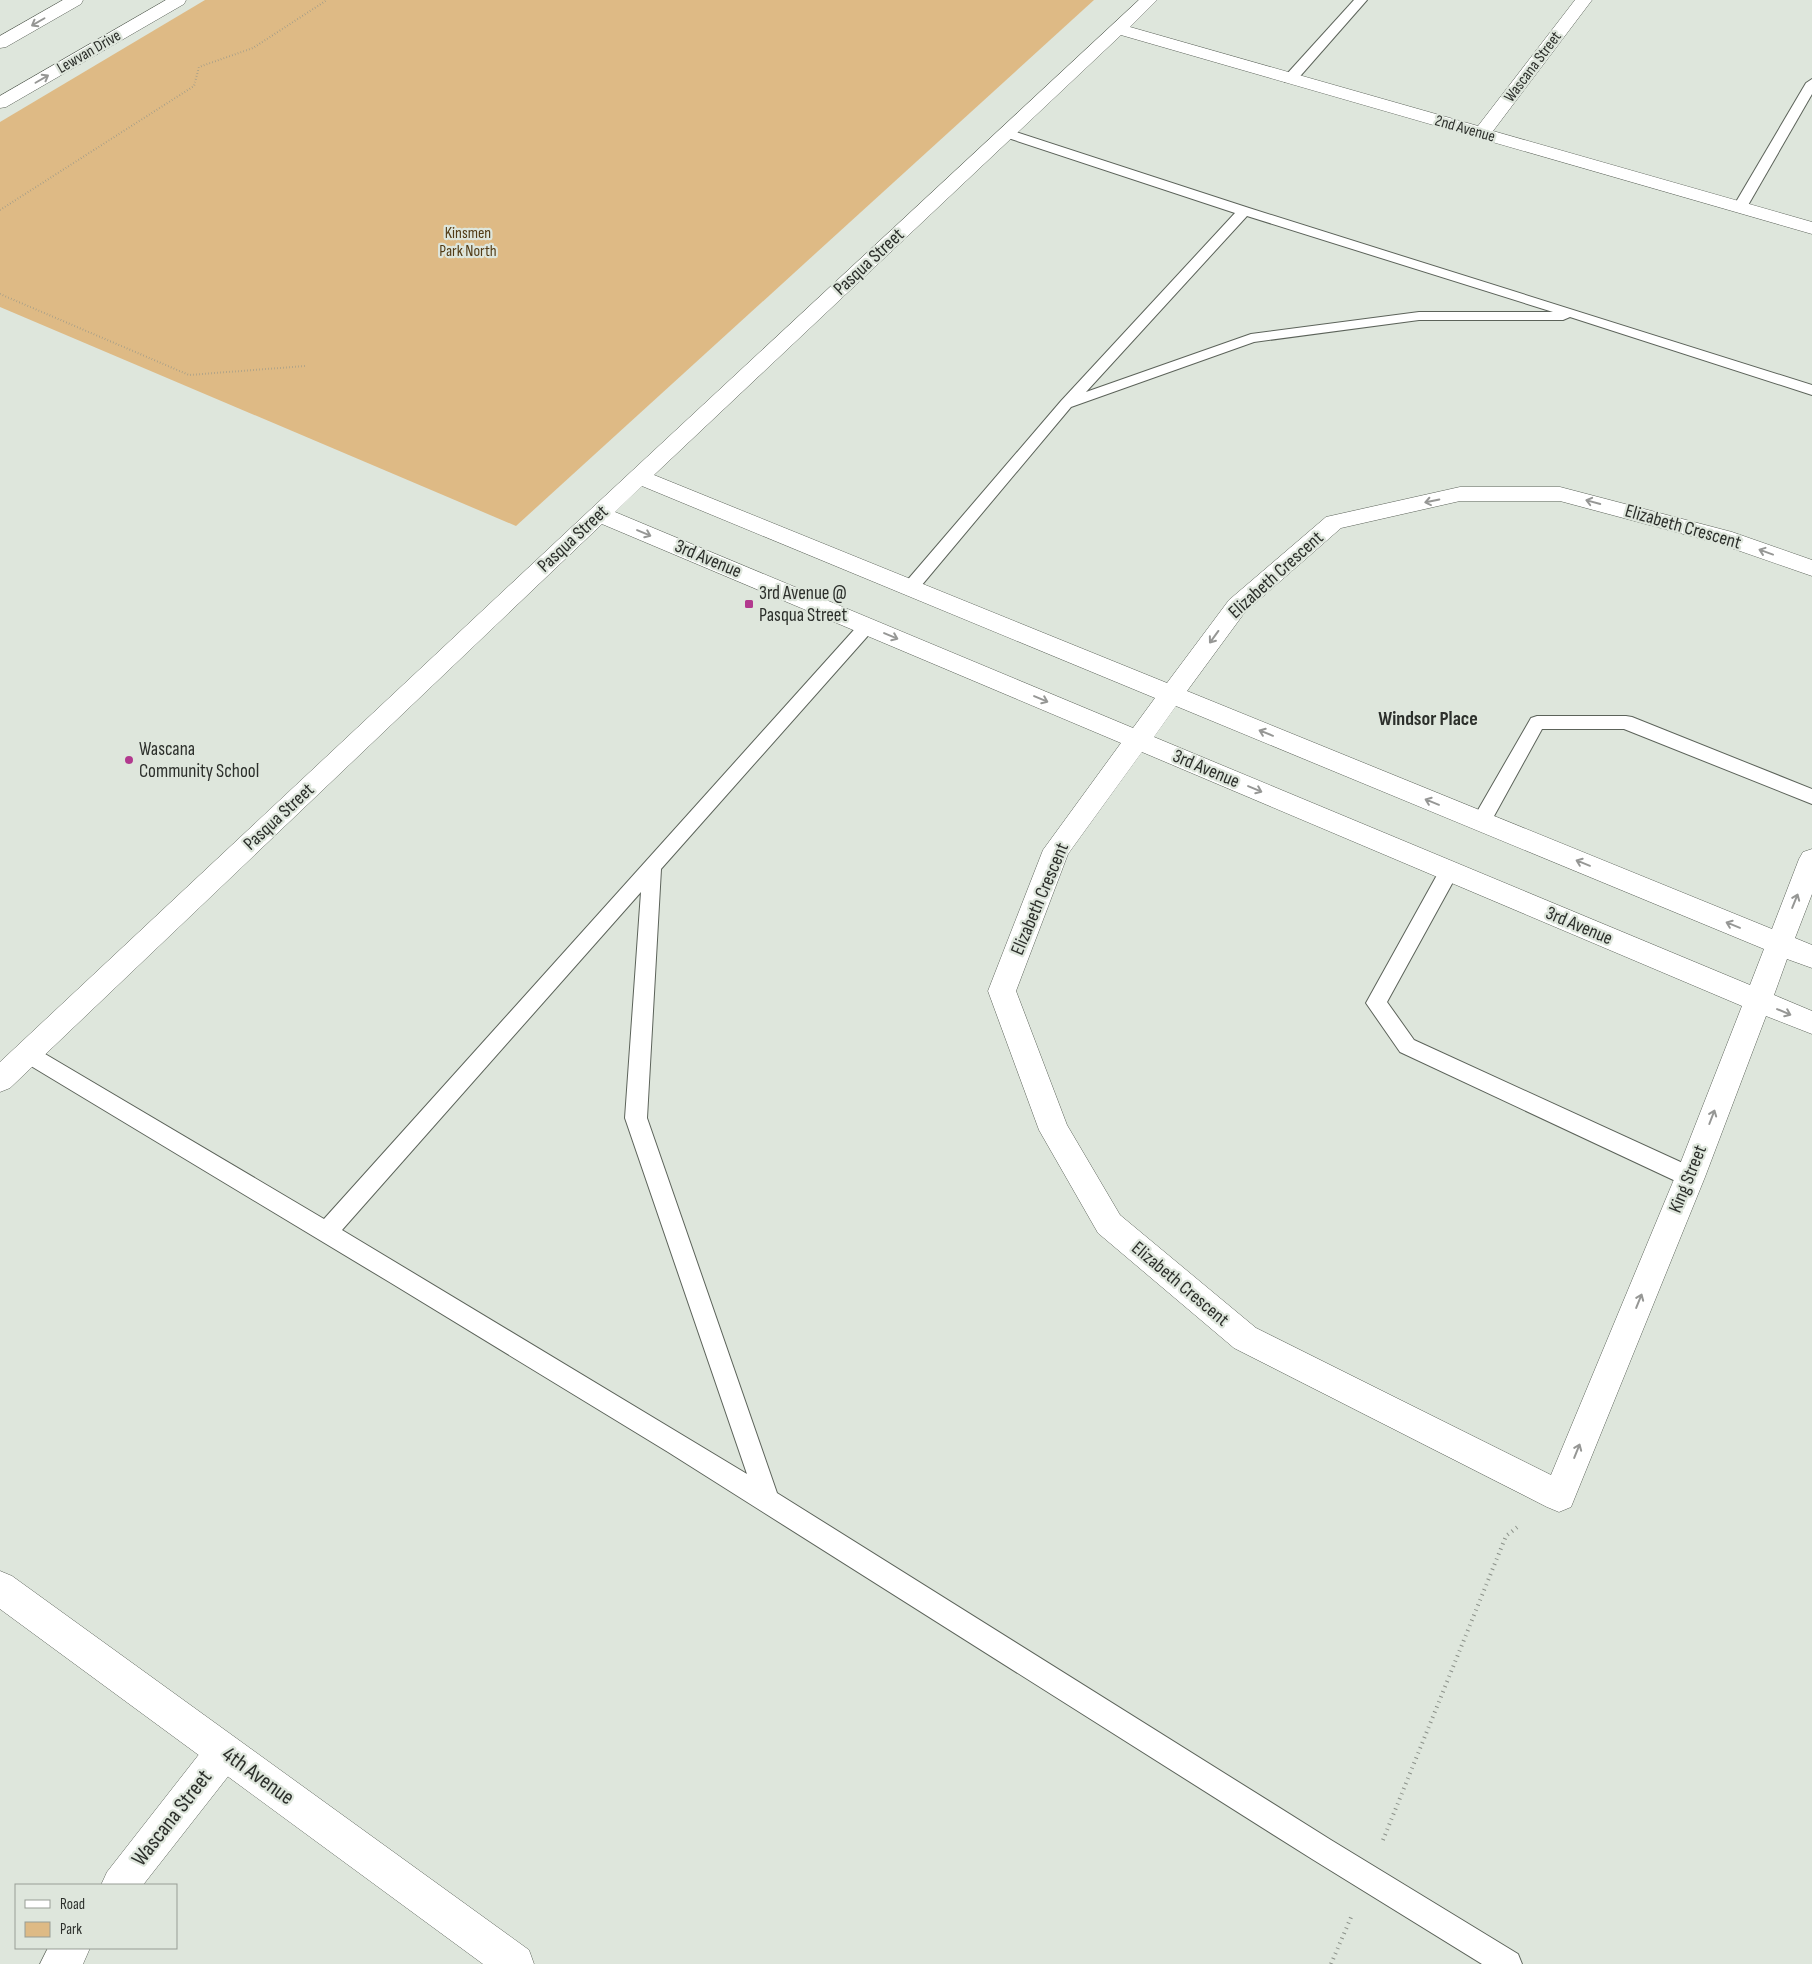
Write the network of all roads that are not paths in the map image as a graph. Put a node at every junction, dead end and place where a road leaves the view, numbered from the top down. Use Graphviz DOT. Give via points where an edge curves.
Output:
graph roads {
  1 [pos="75,0"];
  2 [pos="178,0"];
  3 [pos="1149,0"];
  4 [pos="1361,0"];
  5 [pos="1584,0"];
  6 [pos="1118,29"];
  7 [pos="0,43"];
  8 [pos="1290,79"];
  9 [pos="1812,83"];
  10 [pos="0,103"];
  11 [pos="1007,132"];
  12 [pos="1482,133"];
  13 [pos="1740,207"];
  14 [pos="1244,211"];
  15 [pos="1812,228"];
  16 [pos="1582,316"];
  17 [pos="1812,390"];
  18 [pos="1066,404"];
  19 [pos="639,478"];
  20 [pos="599,514"];
  21 [pos="1812,568"];
  22 [pos="910,588"];
  23 [pos="867,626"];
  24 [pos="1171,695"];
  25 [pos="1138,740"];
  26 [pos="1812,797"];
  27 [pos="1481,822"];
  28 [pos="1812,859"];
  29 [pos="652,868"];
  30 [pos="1449,871"];
  31 [pos="1778,943"];
  32 [pos="1812,957"];
  33 [pos="1757,1000"];
  34 [pos="1812,1024"];
  35 [pos="28,1054"];
  36 [pos="0,1080"];
  37 [pos="1690,1177"];
  38 [pos="327,1231"];
  39 [pos="1559,1496"];
  40 [pos="768,1501"];
  41 [pos="0,1588"];
  42 [pos="224,1752"];
  43 [pos="121,1884"];
  44 [pos="70,1949"];
  45 [pos="58,1964"];
  46 [pos="515,1964"];
  47 [pos="1508,1964"];
  1 -- 7 [label="street, one-way"];
  10 -- 2 [label="street, Lewvan Drive, one-way"];
  3 -- 6 [label="street, Pasqua Street"];
  4 -- 8 [label="lane"];
  5 -- 12 [label="street, Wascana Street"];
  6 -- 8 [label="street, 2nd Avenue"];
  6 -- 11 [label="street, Pasqua Street"];
  8 -- 12 [label="street, 2nd Avenue"];
  9 -- 13 [label="lane"];
  11 -- 14 [label="lane"];
  11 -- 19 [label="street, Pasqua Street"];
  12 -- 13 [label="street, 2nd Avenue"];
  13 -- 15 [label="street, 2nd Avenue"];
  14 -- 16 [label="lane"];
  14 -- 18 [label="lane"];
  16 -- 17 [label="lane"];
  16 -- 18 [label="lane" via="1419,316 1251,338"];
  18 -- 22 [label="lane"];
  19 -- 20 [label="street, Pasqua Street"];
  19 -- 22 [label="street"];
  20 -- 23 [label="street, 3rd Avenue, one-way"];
  20 -- 35 [label="street, Pasqua Street"];
  21 -- 24 [label="street, Elizabeth Crescent, one-way" via="1724,537 1560,494 1460,494 1334,522 1237,606"];
  22 -- 24 [label="street"];
  23 -- 25 [label="street, 3rd Avenue, one-way"];
  23 -- 29 [label="lane"];
  24 -- 25 [label="street, Elizabeth Crescent"];
  27 -- 24 [label="street, one-way"];
  25 -- 30 [label="street, 3rd Avenue, one-way"];
  25 -- 39 [label="street, Elizabeth Crescent" via="1056,850 1002,990 1054,1130 1109,1224 1245,1338"];
  26 -- 27 [label="lane" via="1626,722 1537,723"];
  31 -- 27 [label="street, one-way"];
  31 -- 28 [label="street, King Street, one-way"];
  29 -- 38 [label="lane"];
  29 -- 40 [label="lane" via="636,1118"];
  30 -- 33 [label="street, 3rd Avenue"];
  30 -- 37 [label="lane" via="1376,1003 1407,1046"];
  31 -- 32 [label="street"];
  31 -- 33 [label="street, King Street"];
  33 -- 34 [label="street, 3rd Avenue, one-way"];
  37 -- 33 [label="street, King Street, one-way"];
  35 -- 36 [label="street, Pasqua Street"];
  35 -- 38 [label="lane"];
  39 -- 37 [label="street, King Street, one-way"];
  38 -- 40 [label="lane"];
  40 -- 47 [label="lane" via="1368,1880"];
  41 -- 42 [label="street, 4th Avenue"];
  42 -- 43 [label="street, Wascana Street"];
  42 -- 46 [label="street, 4th Avenue"];
  44 -- 45 [label="street"];
}
